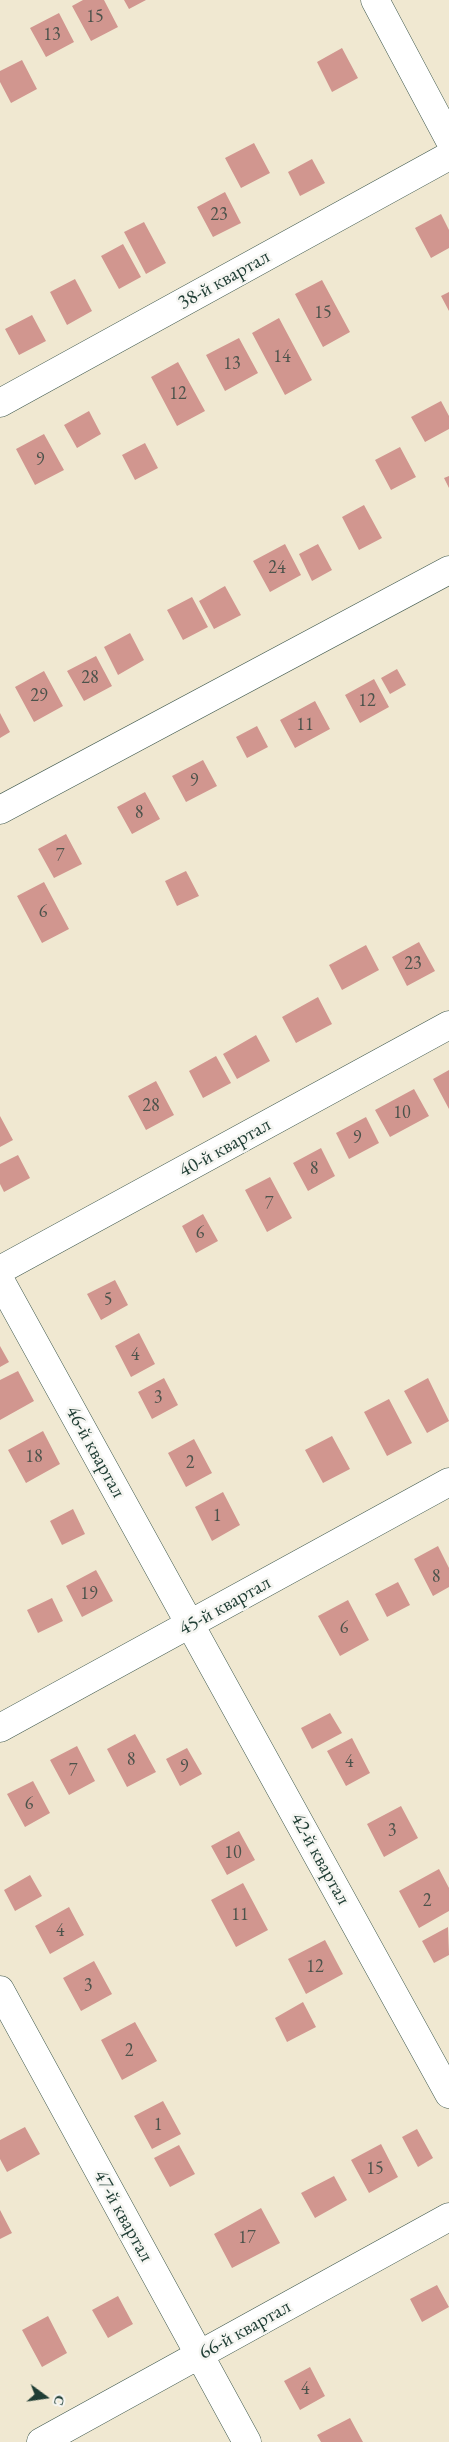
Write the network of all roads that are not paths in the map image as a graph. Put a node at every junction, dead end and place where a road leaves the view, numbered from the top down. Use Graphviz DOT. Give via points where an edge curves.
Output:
graph roads {
  1 [pos="375,0"];
  2 [pos="449,139"];
  3 [pos="449,156"];
  4 [pos="0,403"];
  5 [pos="449,570"];
  6 [pos="0,810"];
  7 [pos="449,1025"];
  8 [pos="0,1270"];
  9 [pos="0,1280"];
  10 [pos="449,1482"];
  11 [pos="190,1625"];
  12 [pos="0,1728"];
  13 [pos="0,1990"];
  14 [pos="449,2094"];
  15 [pos="449,2217"];
  16 [pos="199,2355"];
  17 [pos="41,2442"];
  18 [pos="246,2442"];
  1 -- 2 [label="street"];
  3 -- 4 [label="street, 38-й квартал"];
  5 -- 6 [label="street"];
  7 -- 8 [label="street, 40-й квартал"];
  9 -- 11 [label="street, 46-й квартал"];
  10 -- 11 [label="street, 45-й квартал"];
  11 -- 12 [label="street, 45-й квартал"];
  11 -- 14 [label="street, 42-й квартал"];
  13 -- 16 [label="street, 47-й квартал"];
  15 -- 16 [label="street, 66-й квартал"];
  16 -- 17 [label="street, 66-й квартал"];
  16 -- 18 [label="street, 47-й квартал"];
}
